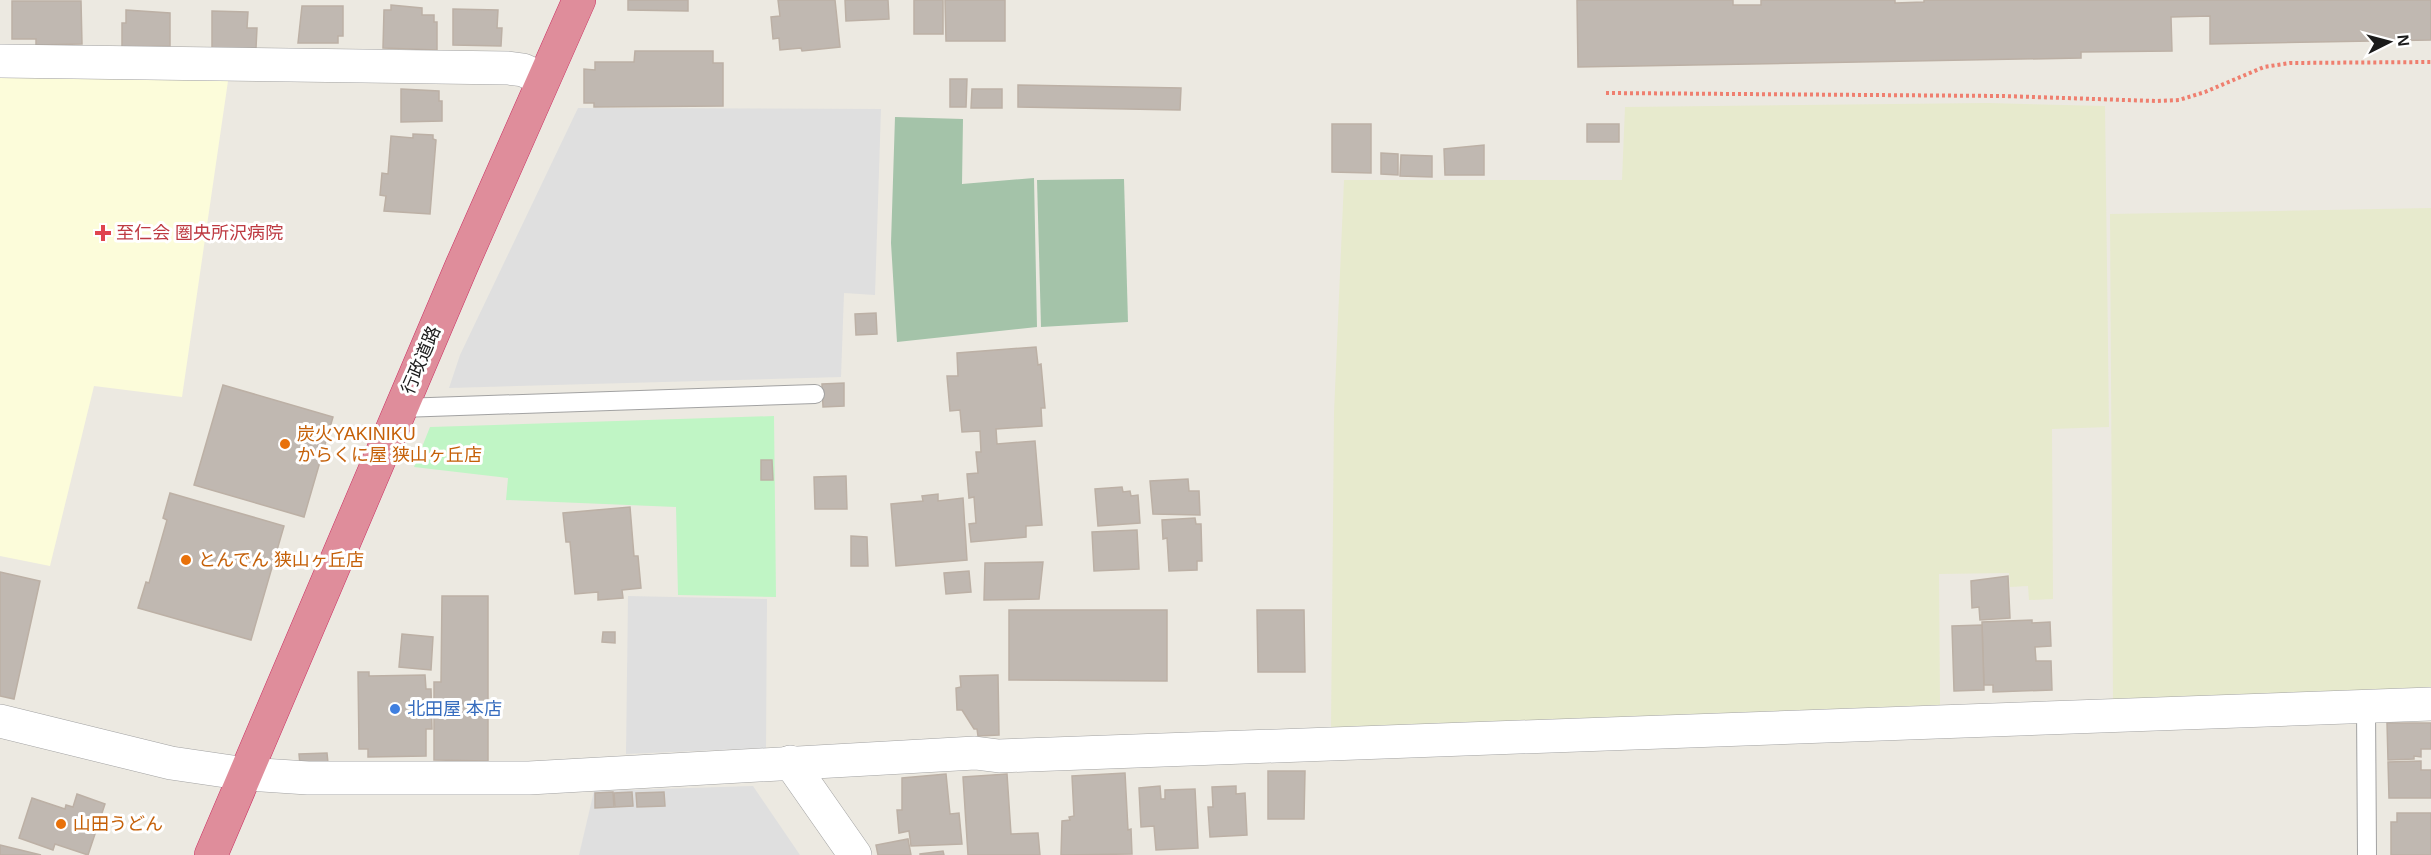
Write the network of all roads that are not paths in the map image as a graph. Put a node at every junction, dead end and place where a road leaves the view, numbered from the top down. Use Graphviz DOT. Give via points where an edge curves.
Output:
graph roads {
  1 [pos="579,0"];
  2 [pos="0,61"];
  3 [pos="543,79"];
  4 [pos="815,394"];
  5 [pos="401,408"];
  6 [pos="2431,704"];
  7 [pos="2366,707"];
  8 [pos="0,721"];
  9 [pos="790,762"];
  10 [pos="246,774"];
  11 [pos="211,855"];
  12 [pos="855,855"];
  13 [pos="2367,855"];
  1 -- 3 [label="highway, 行政道路"];
  2 -- 3 [label="street" via="508,68"];
  3 -- 5 [label="highway, 行政道路"];
  4 -- 5 [label="lane"];
  5 -- 10 [label="highway, 行政道路"];
  6 -- 7 [label="street"];
  7 -- 9 [label="street"];
  7 -- 13 [label="lane"];
  8 -- 10 [label="street" via="171,763"];
  9 -- 10 [label="street" via="529,778 308,778"];
  9 -- 12 [label="street"];
  10 -- 11 [label="highway, 行政道路"];
}
